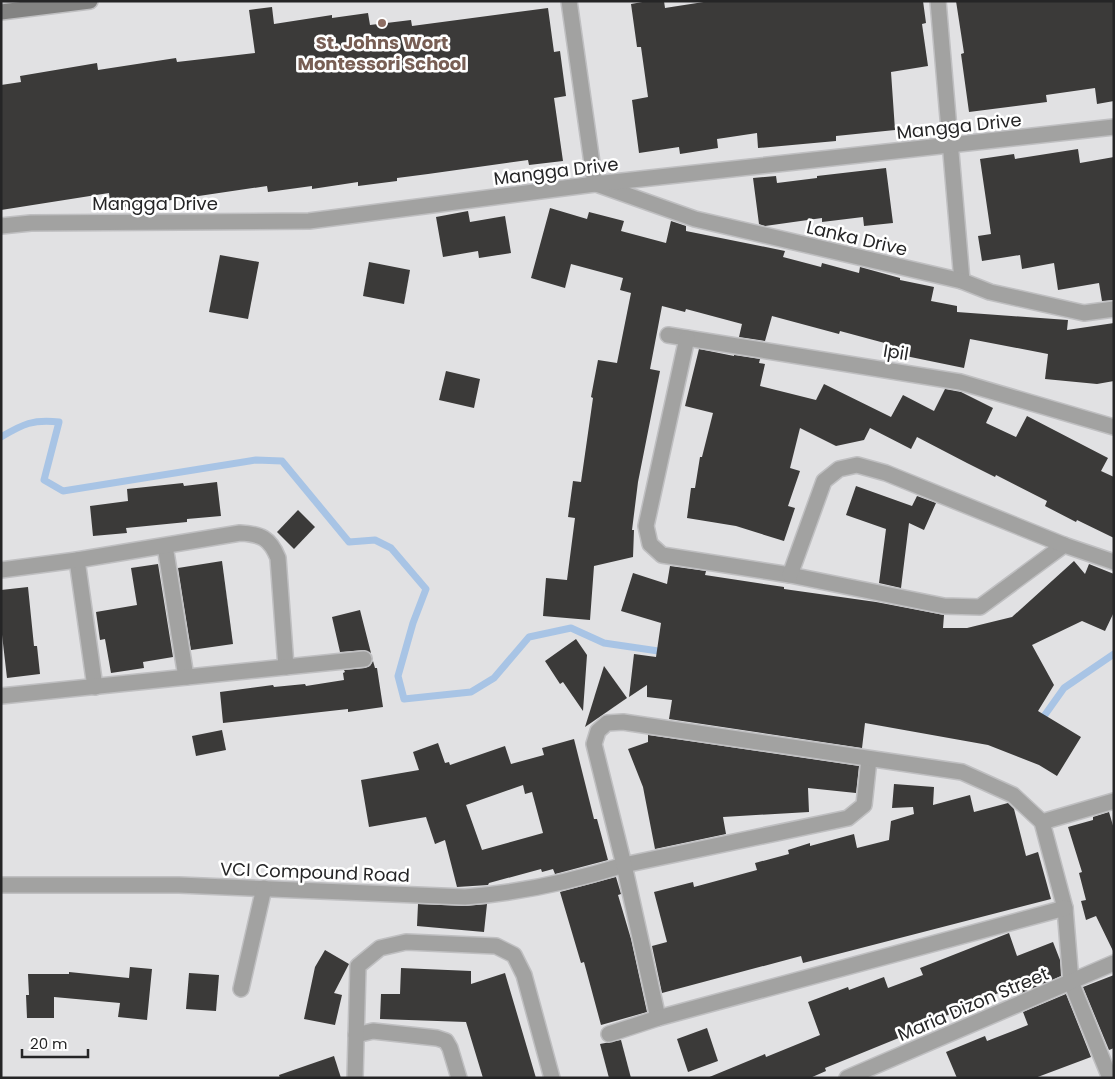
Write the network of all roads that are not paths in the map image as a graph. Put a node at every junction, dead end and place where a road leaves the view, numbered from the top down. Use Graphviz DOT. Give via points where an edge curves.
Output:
graph roads {
  1 [pos="90,1"];
  2 [pos="569,1"];
  3 [pos="938,1"];
  4 [pos="1,12"];
  5 [pos="1114,127"];
  6 [pos="950,146"];
  7 [pos="595,184"];
  8 [pos="1,226"];
  9 [pos="962,281"];
  10 [pos="1114,309"];
  11 [pos="668,335"];
  12 [pos="687,338"];
  13 [pos="1114,427"];
  14 [pos="1064,545"];
  15 [pos="165,546"];
  16 [pos="76,560"];
  17 [pos="1114,562"];
  18 [pos="1,570"];
  19 [pos="790,575"];
  20 [pos="364,659"];
  21 [pos="286,667"];
  22 [pos="186,677"];
  23 [pos="95,687"];
  24 [pos="1,696"];
  25 [pos="869,759"];
  26 [pos="1114,801"];
  27 [pos="1042,822"];
  28 [pos="624,865"];
  29 [pos="1,885"];
  30 [pos="264,888"];
  31 [pos="1065,908"];
  32 [pos="1114,963"];
  33 [pos="1071,982"];
  34 [pos="241,989"];
  35 [pos="658,1018"];
  36 [pos="609,1034"];
  37 [pos="356,1035"];
  38 [pos="355,1078"];
  39 [pos="459,1078"];
  40 [pos="552,1078"];
  41 [pos="847,1078"];
  42 [pos="1110,1078"];
  1 -- 4 [label="main road"];
  2 -- 7 [label="street"];
  3 -- 6 [label="street"];
  5 -- 6 [label="street, Mangga Drive"];
  6 -- 7 [label="street, Mangga Drive"];
  6 -- 9 [label="street"];
  7 -- 8 [label="street, Mangga Drive" via="310,221 31,223"];
  7 -- 9 [label="street, Lanka Drive" via="695,219"];
  9 -- 10 [label="street, Lanka Drive" via="990,292 1084,313"];
  11 -- 12 [label="street, Ipil"];
  12 -- 13 [label="street, Ipil" via="960,382"];
  12 -- 19 [label="street" via="646,526 650,544 662,555"];
  14 -- 17 [label="street"];
  14 -- 19 [label="street" via="980,607 944,606"];
  14 -- 19 [label="street" via="886,473 857,466 839,469 824,481"];
  15 -- 16 [label="street"];
  15 -- 21 [label="street" via="240,532 268,540 278,558"];
  15 -- 22 [label="street"];
  16 -- 18 [label="street"];
  16 -- 23 [label="street"];
  20 -- 21 [label="street"];
  21 -- 22 [label="street"];
  22 -- 23 [label="street"];
  23 -- 24 [label="street"];
  25 -- 27 [label="street" via="962,772 1013,795"];
  25 -- 28 [label="street, VCI Compound Road" via="864,805 848,818"];
  25 -- 28 [label="street" via="623,722 607,723 598,731 594,744"];
  26 -- 27 [label="street"];
  27 -- 31 [label="street"];
  28 -- 30 [label="street, VCI Compound Road" via="498,894 465,896"];
  28 -- 35 [label="street"];
  29 -- 30 [label="street, VCI Compound Road"];
  30 -- 34 [label="street"];
  31 -- 33 [label="street"];
  31 -- 35 [label="street"];
  32 -- 33 [label="street, Maria Dizon Street"];
  33 -- 41 [label="street, Maria Dizon Street"];
  33 -- 42 [label="street"];
  35 -- 36 [label="street"];
  37 -- 38 [label="street"];
  37 -- 39 [label="street" via="373,1031 446,1041"];
  37 -- 40 [label="street" via="358,966 380,948 406,942 496,946 514,955 524,975"];
}
